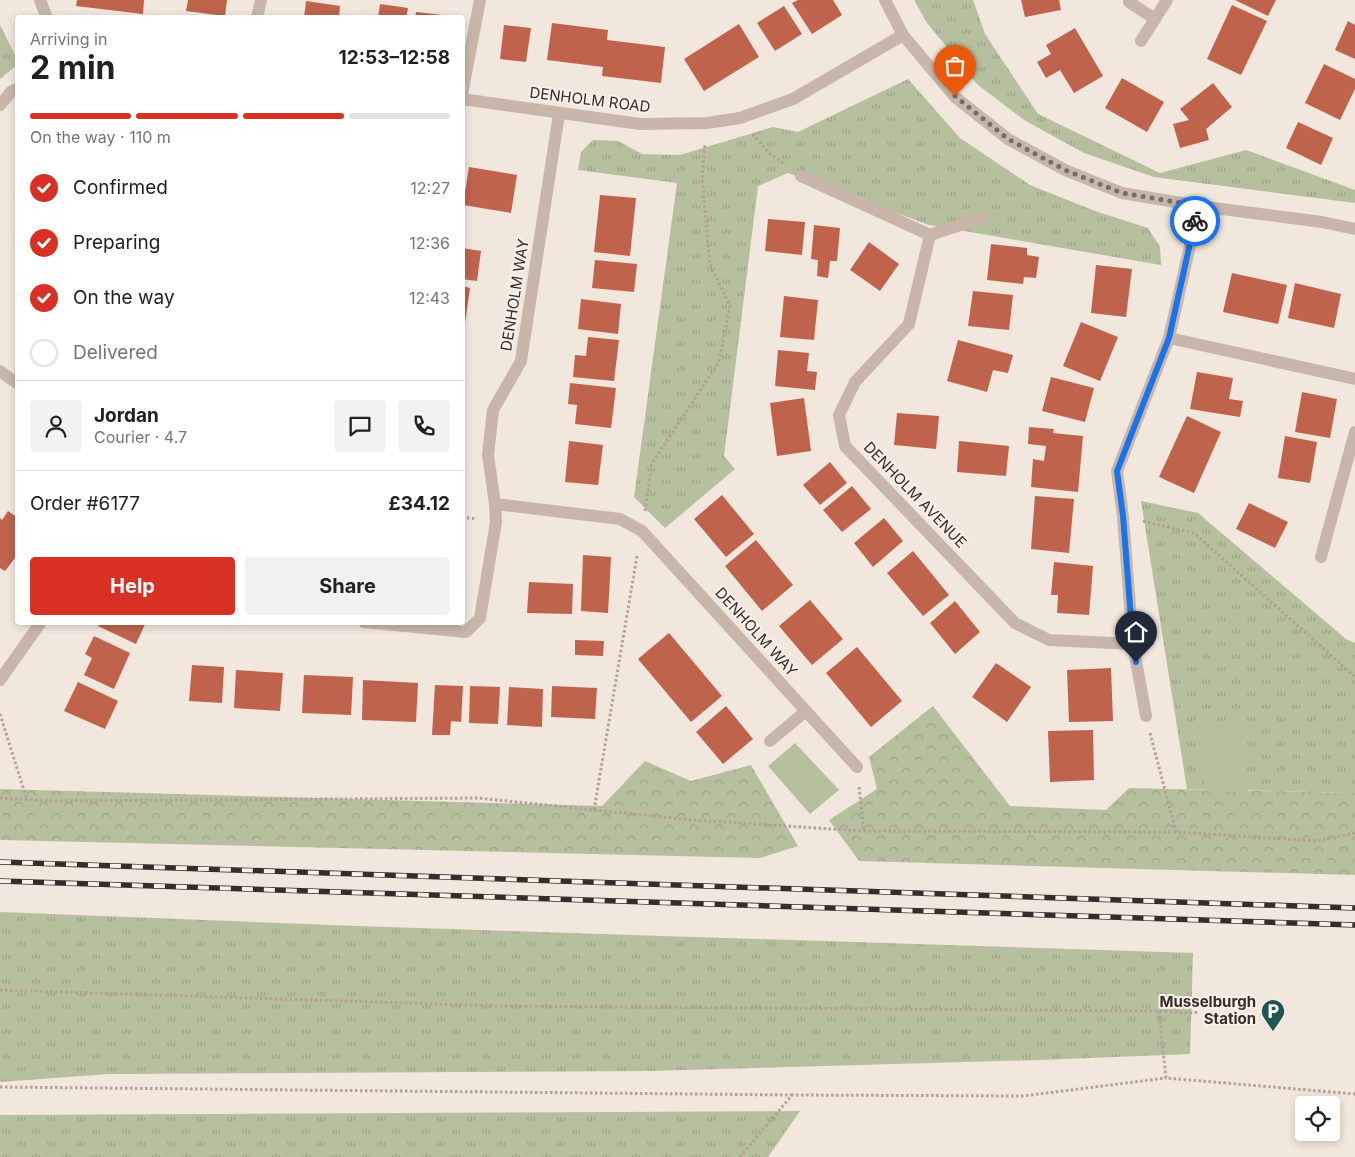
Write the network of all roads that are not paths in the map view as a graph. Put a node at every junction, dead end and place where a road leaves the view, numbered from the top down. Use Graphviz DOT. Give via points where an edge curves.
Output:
graph roads {
  1 [pos="40,0"];
  2 [pos="260,0"];
  3 [pos="480,0"];
  4 [pos="885,0"];
  5 [pos="1167,0"];
  6 [pos="1129,2"];
  7 [pos="46,15"];
  8 [pos="258,15"];
  9 [pos="1155,19"];
  10 [pos="903,35"];
  11 [pos="1141,41"];
  12 [pos="465,78"];
  13 [pos="15,90"];
  14 [pos="465,98"];
  15 [pos="0,105"];
  16 [pos="559,114"];
  17 [pos="801,176"];
  18 [pos="1199,206"];
  19 [pos="981,218"];
  20 [pos="1355,229"];
  21 [pos="930,235"];
  22 [pos="1169,338"];
  23 [pos="0,371"];
  24 [pos="1355,379"];
  25 [pos="15,382"];
  26 [pos="1355,432"];
  27 [pos="495,504"];
  28 [pos="1321,557"];
  29 [pos="39,625"];
  30 [pos="395,625"];
  31 [pos="1133,644"];
  32 [pos="0,680"];
  33 [pos="806,711"];
  34 [pos="1146,716"];
  35 [pos="770,741"];
  36 [pos="857,767"];
  1 -- 7 [label="street"];
  2 -- 8 [label="street"];
  3 -- 12 [label="street"];
  4 -- 10 [label="street"];
  5 -- 9 [label="street"];
  6 -- 9 [label="street"];
  9 -- 11 [label="street"];
  10 -- 16 [label="street, DENHOLM ROAD" via="794,99 740,118 707,123 640,124"];
  10 -- 18 [label="street" via="955,96 1008,139 1065,170 1122,193"];
  13 -- 15 [label="street"];
  14 -- 16 [label="street, DENHOLM ROAD"];
  16 -- 27 [label="street, DENHOLM WAY" via="521,361 493,410 488,455"];
  17 -- 21 [label="street"];
  18 -- 20 [label="street"];
  18 -- 22 [label="street"];
  19 -- 21 [label="street"];
  21 -- 31 [label="street, DENHOLM AVENUE" via="909,324 855,382 839,415 845,446 1015,623 1049,640"];
  22 -- 24 [label="street"];
  22 -- 31 [label="street" via="1117,471"];
  23 -- 25 [label="street"];
  26 -- 28 [label="street"];
  27 -- 30 [label="street, DENHOLM WAY" via="496,522 480,618 466,632"];
  27 -- 33 [label="street, DENHOLM WAY" via="620,519 642,531"];
  29 -- 32 [label="street"];
  31 -- 34 [label="street"];
  33 -- 35 [label="street"];
  33 -- 36 [label="street, DENHOLM WAY"];
}
